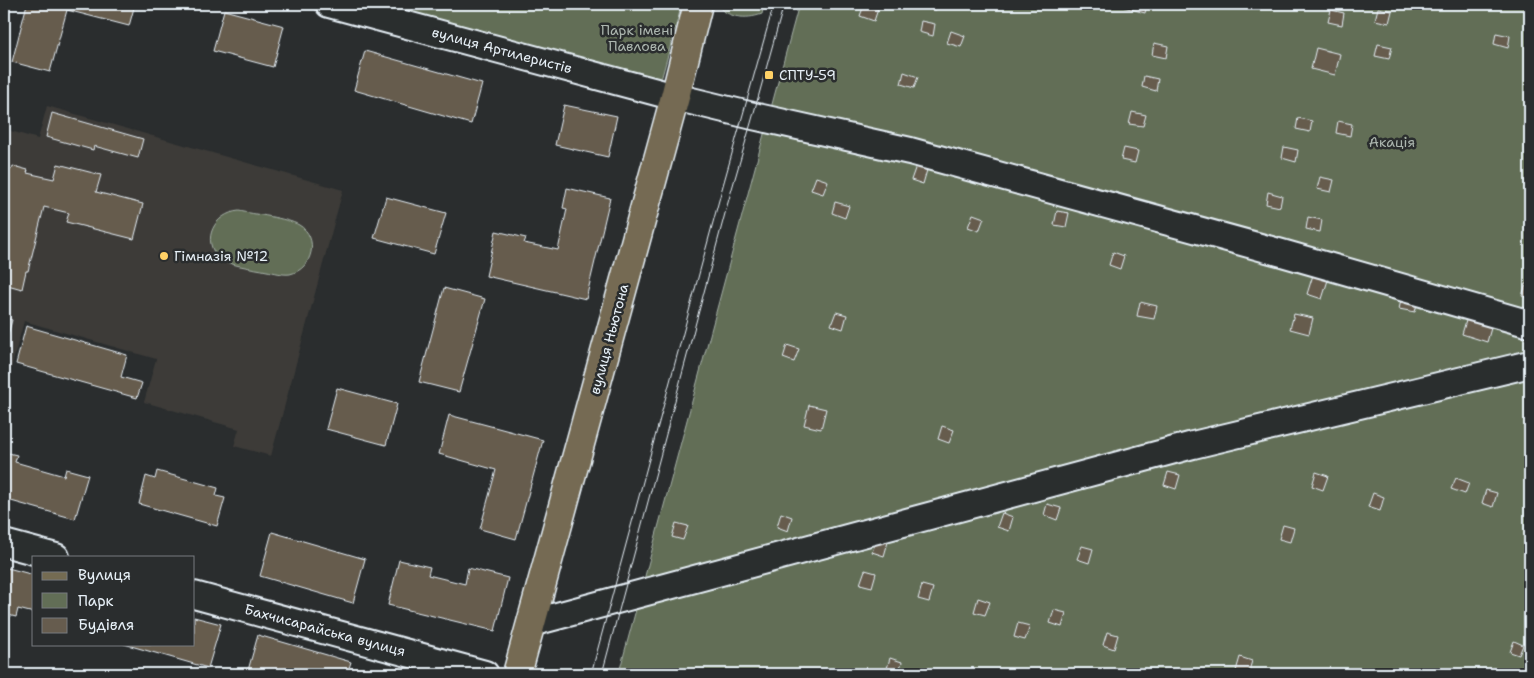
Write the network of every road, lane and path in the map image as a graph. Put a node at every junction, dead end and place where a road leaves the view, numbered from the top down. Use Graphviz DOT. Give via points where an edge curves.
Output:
graph roads {
  1 [pos="328,4"];
  2 [pos="698,4"];
  3 [pos="675,97"];
  4 [pos="1530,324"];
  5 [pos="1530,364"];
  6 [pos="4,542"];
  7 [pos="53,556"];
  8 [pos="195,594"];
  9 [pos="531,623"];
  10 [pos="485,674"];
  11 [pos="517,674"];
  1 -- 3 [label="street, вулиця Артилеристів"];
  2 -- 3 [label="main road, вулиця Ньютона"];
  3 -- 4 [label="street, вулиця Артилеристів" via="910,150"];
  3 -- 9 [label="main road, вулиця Ньютона"];
  5 -- 9 [label="street" via="1193,445"];
  6 -- 7 [label="street"];
  8 -- 10 [label="street, Бахчисарайська вулиця"];
  9 -- 11 [label="main road, вулиця Ньютона"];
}
